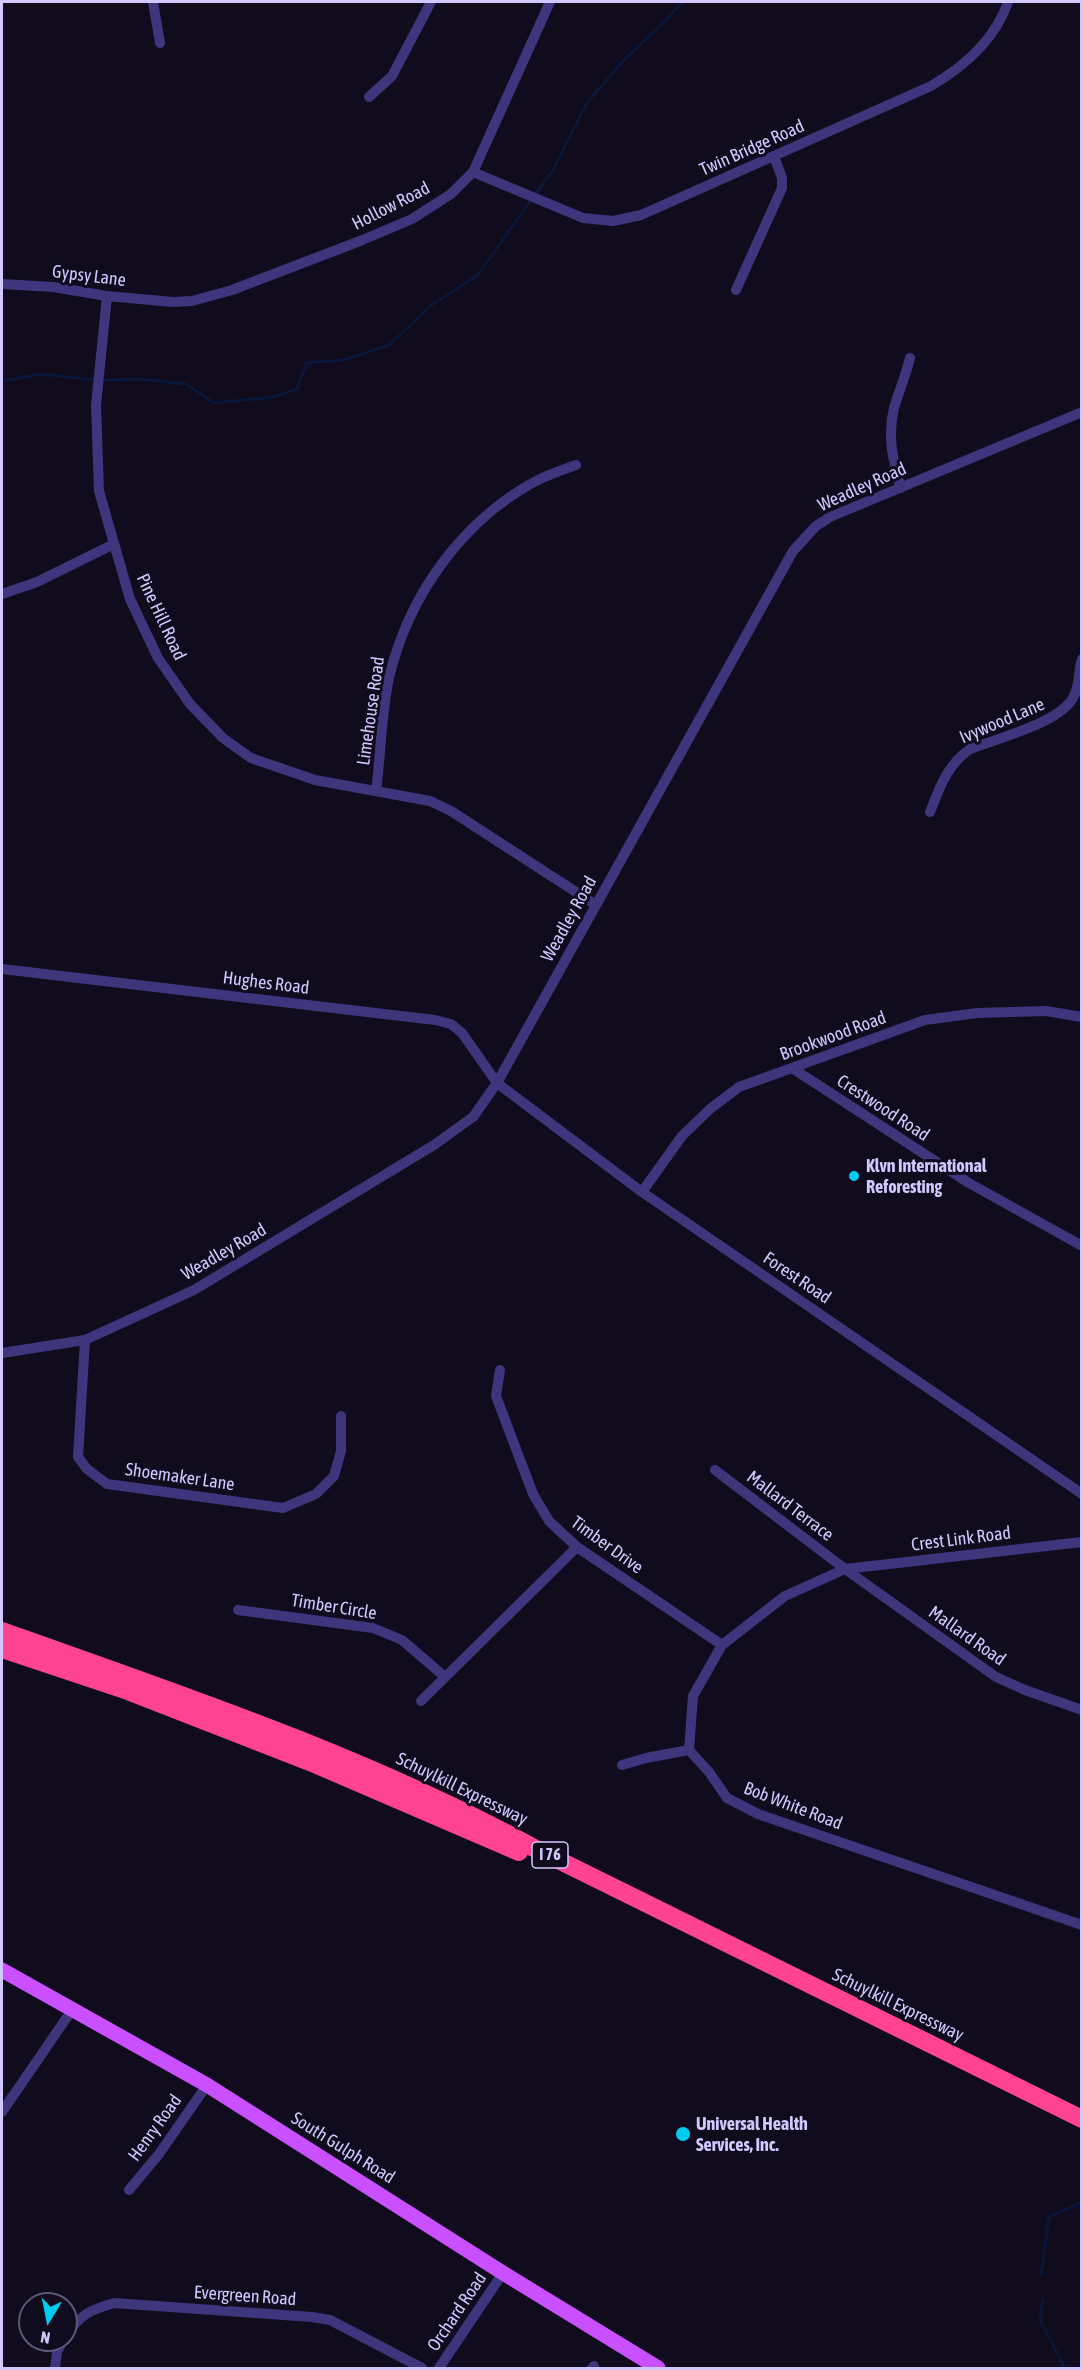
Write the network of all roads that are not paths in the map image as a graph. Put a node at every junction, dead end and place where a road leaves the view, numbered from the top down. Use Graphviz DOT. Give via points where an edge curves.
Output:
graph roads {
  1 [pos="153,2"];
  2 [pos="431,2"];
  3 [pos="550,2"];
  4 [pos="1008,2"];
  5 [pos="160,44"];
  6 [pos="369,97"];
  7 [pos="774,156"];
  8 [pos="473,172"];
  9 [pos="2,284"];
  10 [pos="736,290"];
  11 [pos="108,296"];
  12 [pos="173,302"];
  13 [pos="910,358"];
  14 [pos="1082,412"];
  15 [pos="576,465"];
  16 [pos="901,488"];
  17 [pos="114,544"];
  18 [pos="2,594"];
  19 [pos="1082,659"];
  20 [pos="376,791"];
  21 [pos="930,812"];
  22 [pos="596,905"];
  23 [pos="2,969"];
  24 [pos="1082,1017"];
  25 [pos="792,1068"];
  26 [pos="497,1083"];
  27 [pos="642,1192"];
  28 [pos="1082,1246"];
  29 [pos="86,1340"];
  30 [pos="2,1353"];
  31 [pos="501,1370"];
  32 [pos="341,1416"];
  33 [pos="715,1470"];
  34 [pos="1082,1494"];
  35 [pos="1082,1542"];
  36 [pos="577,1546"];
  37 [pos="845,1569"];
  38 [pos="238,1610"];
  39 [pos="2,1631"];
  40 [pos="722,1645"];
  41 [pos="2,1649"];
  42 [pos="445,1677"];
  43 [pos="421,1701"];
  44 [pos="1082,1710"];
  45 [pos="689,1750"];
  46 [pos="622,1765"];
  47 [pos="1082,1925"];
  48 [pos="2,1970"];
  49 [pos="72,2010"];
  50 [pos="207,2085"];
  51 [pos="2,2112"];
  52 [pos="1082,2119"];
  53 [pos="1082,2132"];
  54 [pos="129,2190"];
  55 [pos="503,2273"];
  56 [pos="78,2319"];
  57 [pos="57,2352"];
  58 [pos="55,2368"];
  59 [pos="422,2368"];
  60 [pos="439,2368"];
  61 [pos="658,2368"];
  1 -- 5 [label="street"];
  2 -- 6 [label="street" via="392,75"];
  3 -- 8 [label="street, Hollow Road"];
  4 -- 7 [label="street, Twin Bridge Road" via="996,29 956,72"];
  7 -- 8 [label="street, Twin Bridge Road" via="641,215 613,221 564,212"];
  7 -- 10 [label="street" via="782,189"];
  8 -- 12 [label="street, Hollow Road" via="432,207 360,242 232,290"];
  9 -- 11 [label="street, Gypsy Lane"];
  11 -- 12 [label="street, Gypsy Lane"];
  11 -- 17 [label="street, Pine Hill Road" via="96,405 99,492"];
  13 -- 16 [label="street" via="891,428 893,462"];
  14 -- 16 [label="street, Weadley Road"];
  15 -- 20 [label="street, Limehouse Road" via="533,482 489,514 430,579 404,628 392,669"];
  16 -- 22 [label="street, Weadley Road" via="830,517 793,551"];
  17 -- 18 [label="street" via="37,582"];
  17 -- 20 [label="street, Pine Hill Road" via="130,599 159,658 190,704 224,738 251,758 272,766 315,780"];
  19 -- 21 [label="street, Ivywood Lane" via="1078,685 1068,706 1051,718 960,756 945,774"];
  20 -- 22 [label="street, Pine Hill Road" via="430,801 452,811"];
  22 -- 26 [label="street, Weadley Road"];
  23 -- 26 [label="street, Hughes Road" via="435,1020 451,1024 462,1033"];
  24 -- 25 [label="street, Brookwood Road" via="1034,1011 925,1020"];
  25 -- 27 [label="street, Brookwood Road" via="739,1087 710,1109 682,1136"];
  25 -- 28 [label="street, Crestwood Road" via="969,1183"];
  26 -- 27 [label="street, Forest Road"];
  26 -- 29 [label="street, Weadley Road" via="473,1117 434,1145 194,1290"];
  27 -- 34 [label="street, Forest Road"];
  29 -- 30 [label="street, Weadley Road"];
  29 -- 32 [label="street, Shoemaker Lane" via="78,1457 107,1484 283,1508 316,1494 334,1476 341,1451"];
  31 -- 36 [label="street, Timber Drive" via="496,1396 532,1494 549,1521"];
  33 -- 37 [label="street, Mallard Terrace"];
  35 -- 37 [label="street, Crest Link Road"];
  36 -- 40 [label="street, Timber Drive"];
  36 -- 42 [label="street"];
  37 -- 40 [label="street" via="785,1596"];
  37 -- 44 [label="street, Mallard Road" via="996,1677"];
  38 -- 42 [label="street, Timber Circle" via="373,1628 402,1640"];
  39 -- 52 [label="highway, Schuylkill Expressway / I 76" via="400,1781"];
  40 -- 45 [label="street" via="693,1696"];
  41 -- 53 [label="highway, Schuylkill Expressway / I 76" via="149,1699 310,1762 508,1847"];
  42 -- 43 [label="street"];
  45 -- 46 [label="street"];
  45 -- 47 [label="street, Bob White Road" via="727,1798 758,1814"];
  48 -- 49 [label="main road, South Gulph Road"];
  49 -- 50 [label="main road, South Gulph Road"];
  49 -- 51 [label="street"];
  50 -- 54 [label="street, Henry Road"];
  50 -- 55 [label="main road, South Gulph Road"];
  55 -- 60 [label="street, Orchard Road"];
  55 -- 61 [label="main road, South Gulph Road"];
  56 -- 59 [label="street, Evergreen Road" via="88,2311 114,2303 312,2317 330,2320"];
  57 -- 58 [label="street"];
}
